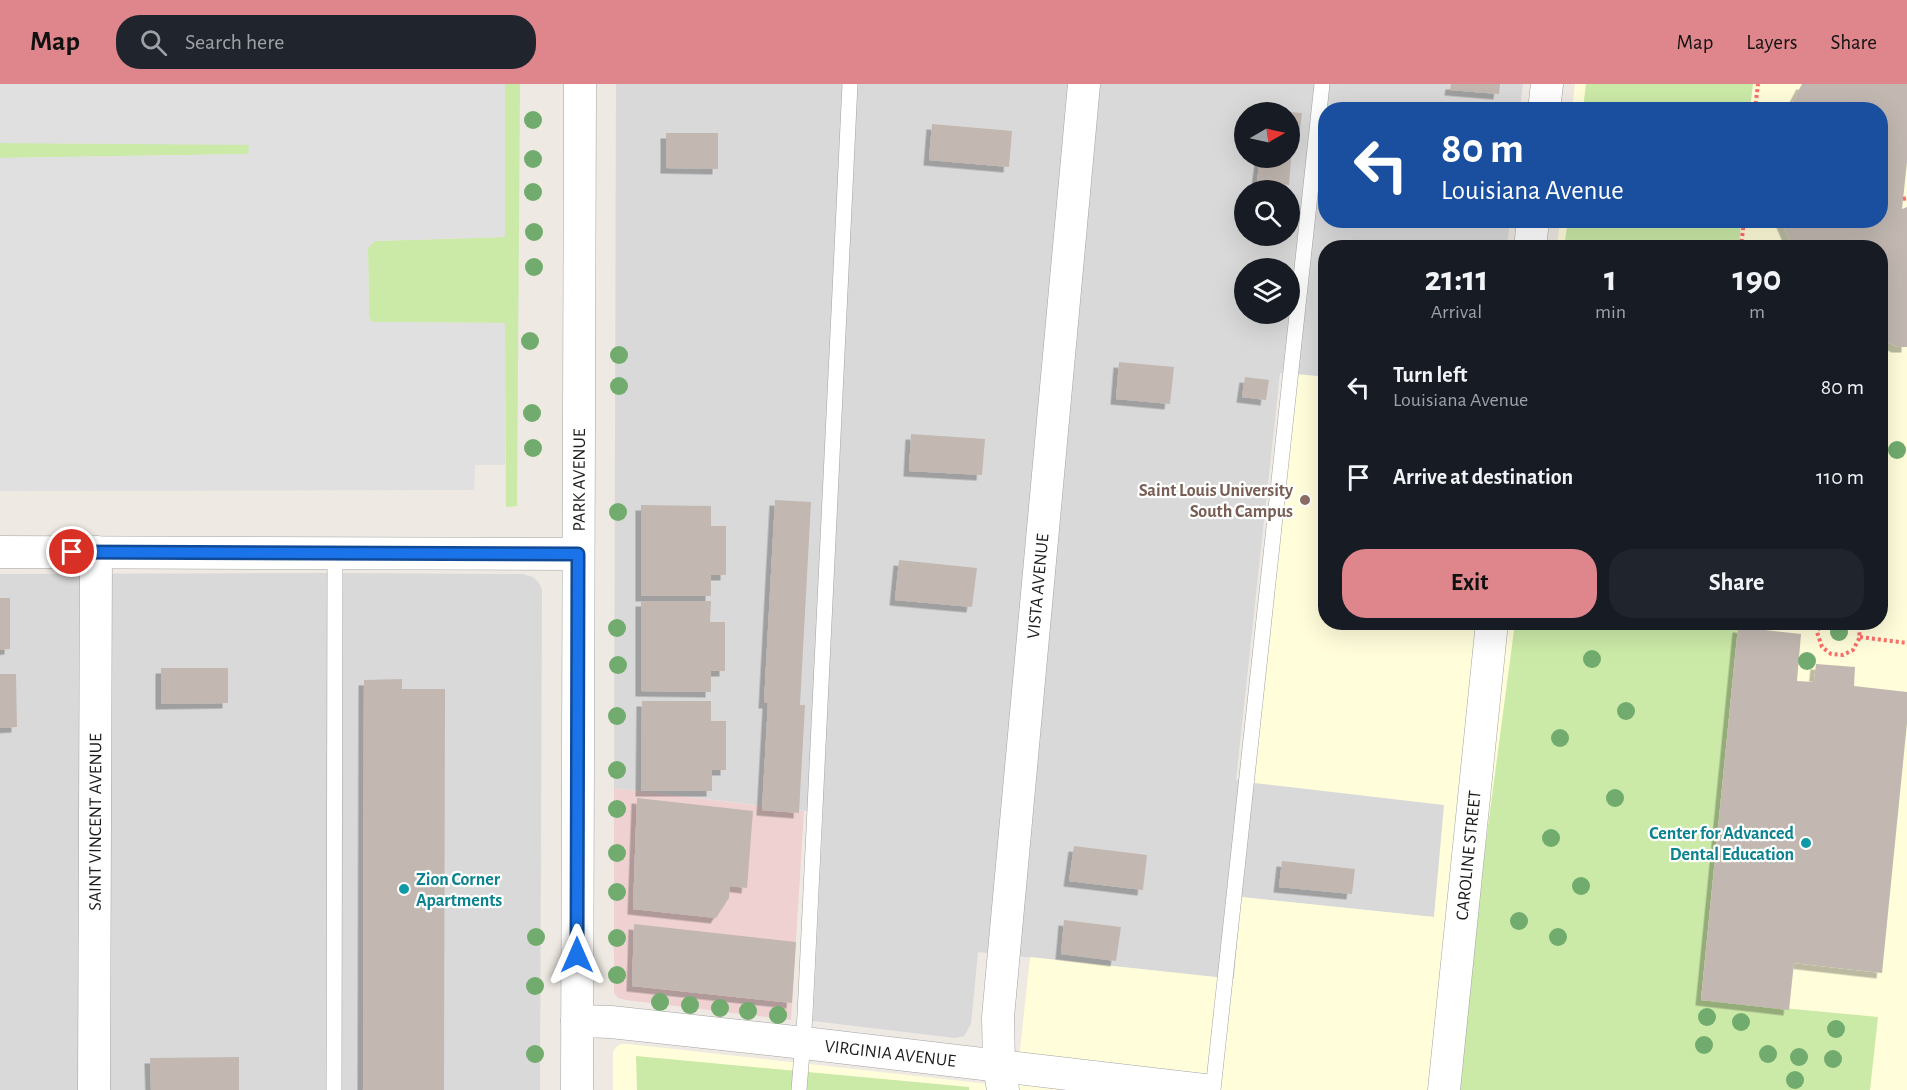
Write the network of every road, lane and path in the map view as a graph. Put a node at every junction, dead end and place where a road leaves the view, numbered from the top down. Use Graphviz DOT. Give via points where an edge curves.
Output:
graph roads {
  1 [pos="580,84"];
  2 [pos="850,84"];
  3 [pos="1084,84"];
  4 [pos="1322,84"];
  5 [pos="1547,84"];
  6 [pos="1758,84"];
  7 [pos="1320,102"];
  8 [pos="1545,102"];
  9 [pos="1756,102"];
  10 [pos="1318,121"];
  11 [pos="0,552"];
  12 [pos="96,552"];
  13 [pos="335,553"];
  14 [pos="578,554"];
  15 [pos="1491,630"];
  16 [pos="1818,630"];
  17 [pos="1858,630"];
  18 [pos="1860,638"];
  19 [pos="1907,643"];
  20 [pos="577,1021"];
  21 [pos="804,1043"];
  22 [pos="1001,1077"];
  23 [pos="94,1090"];
  24 [pos="334,1090"];
  25 [pos="577,1090"];
  26 [pos="799,1090"];
  27 [pos="1204,1090"];
  28 [pos="1213,1090"];
  29 [pos="1443,1090"];
  1 -- 14 [label="street, PARK AVENUE"];
  2 -- 21 [label="lane"];
  3 -- 22 [label="street, VISTA AVENUE" via="998,1017"];
  4 -- 7 [label="lane"];
  5 -- 8 [label="street"];
  6 -- 9 [label="path"];
  10 -- 28 [label="lane"];
  11 -- 12 [label="street"];
  12 -- 13 [label="street"];
  12 -- 23 [label="street, SAINT VINCENT AVENUE"];
  13 -- 14 [label="street"];
  13 -- 24 [label="lane"];
  14 -- 20 [label="street, PARK AVENUE"];
  15 -- 29 [label="street, CAROLINE STREET"];
  16 -- 18 [label="path" via="1822,647 1831,654 1843,655 1853,650"];
  17 -- 18 [label="path"];
  18 -- 19 [label="path"];
  20 -- 21 [label="street, VIRGINIA AVENUE"];
  20 -- 25 [label="street, PARK AVENUE"];
  21 -- 22 [label="street, VIRGINIA AVENUE"];
  21 -- 26 [label="lane"];
  22 -- 27 [label="street, VIRGINIA AVENUE"];
}
